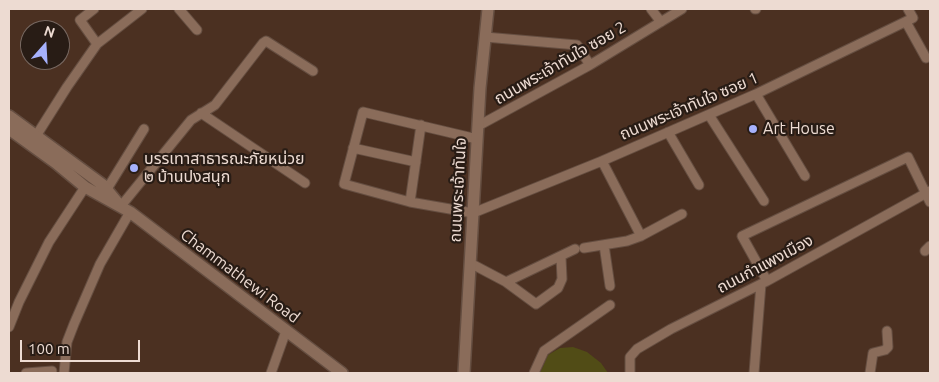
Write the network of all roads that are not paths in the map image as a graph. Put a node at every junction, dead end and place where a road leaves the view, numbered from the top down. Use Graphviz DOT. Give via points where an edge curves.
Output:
graph roads {
  1 [pos="94,9"];
  2 [pos="142,9"];
  3 [pos="179,9"];
  4 [pos="488,9"];
  5 [pos="651,9"];
  6 [pos="682,9"];
  7 [pos="908,9"];
  8 [pos="910,20"];
  9 [pos="661,22"];
  10 [pos="197,30"];
  11 [pos="485,38"];
  12 [pos="97,44"];
  13 [pos="926,58"];
  14 [pos="590,65"];
  15 [pos="313,71"];
  16 [pos="756,94"];
  17 [pos="201,114"];
  18 [pos="709,115"];
  19 [pos="9,116"];
  20 [pos="421,125"];
  21 [pos="478,126"];
  22 [pos="9,129"];
  23 [pos="144,129"];
  24 [pos="668,132"];
  25 [pos="36,136"];
  26 [pos="477,139"];
  27 [pos="353,148"];
  28 [pos="602,160"];
  29 [pos="416,162"];
  30 [pos="805,176"];
  31 [pos="305,183"];
  32 [pos="699,185"];
  33 [pos="85,186"];
  34 [pos="102,189"];
  35 [pos="928,192"];
  36 [pos="764,201"];
  37 [pos="410,202"];
  38 [pos="930,202"];
  39 [pos="123,208"];
  40 [pos="473,213"];
  41 [pos="682,214"];
  42 [pos="641,236"];
  43 [pos="604,245"];
  44 [pos="561,256"];
  45 [pos="470,262"];
  46 [pos="506,282"];
  47 [pos="764,282"];
  48 [pos="610,286"];
  49 [pos="610,305"];
  50 [pos="12,309"];
  51 [pos="9,327"];
  52 [pos="286,331"];
  53 [pos="887,331"];
  54 [pos="52,371"];
  55 [pos="26,373"];
  56 [pos="64,373"];
  57 [pos="271,373"];
  58 [pos="342,373"];
  59 [pos="464,373"];
  60 [pos="534,373"];
  61 [pos="630,373"];
  62 [pos="754,373"];
  63 [pos="870,373"];
  1 -- 12 [label="street" via="80,20"];
  2 -- 12 [label="street"];
  3 -- 10 [label="street"];
  4 -- 11 [label="main road, ถนนพระเจ้าทันใจ"];
  5 -- 9 [label="street"];
  6 -- 9 [label="street, ถนนพระเจ้าทันใจ ซอย 2"];
  7 -- 8 [label="street"];
  8 -- 13 [label="street"];
  8 -- 16 [label="street, ถนนพระเจ้าทันใจ ซอย 1"];
  9 -- 14 [label="street, ถนนพระเจ้าทันใจ ซอย 2"];
  11 -- 14 [label="street" via="577,45"];
  11 -- 21 [label="main road, ถนนพระเจ้าทันใจ"];
  12 -- 25 [label="street"];
  14 -- 21 [label="street, ถนนพระเจ้าทันใจ ซอย 2"];
  15 -- 17 [label="street" via="266,41 215,105"];
  16 -- 18 [label="street, ถนนพระเจ้าทันใจ ซอย 1"];
  16 -- 30 [label="street"];
  17 -- 31 [label="street"];
  17 -- 39 [label="street" via="191,120"];
  18 -- 24 [label="street, ถนนพระเจ้าทันใจ ซอย 1"];
  18 -- 36 [label="street"];
  19 -- 25 [label="main road, Chammathewi Road"];
  20 -- 26 [label="street"];
  20 -- 27 [label="street" via="364,112"];
  20 -- 29 [label="street"];
  21 -- 26 [label="main road, ถนนพระเจ้าทันใจ"];
  22 -- 33 [label="main road, Chammathewi Road"];
  23 -- 34 [label="street"];
  24 -- 28 [label="street, ถนนพระเจ้าทันใจ ซอย 1"];
  24 -- 32 [label="street"];
  25 -- 34 [label="main road, Chammathewi Road"];
  26 -- 40 [label="main road, ถนนพระเจ้าทันใจ"];
  27 -- 29 [label="street"];
  27 -- 37 [label="street" via="344,184"];
  28 -- 40 [label="street, ถนนพระเจ้าทันใจ ซอย 1"];
  28 -- 42 [label="street"];
  29 -- 37 [label="street"];
  33 -- 34 [label="main road, Chammathewi Road"];
  33 -- 50 [label="street"];
  34 -- 39 [label="main road, Chammathewi Road"];
  35 -- 38 [label="street"];
  35 -- 47 [label="street, ถนนกำแพงเมือง"];
  35 -- 47 [label="street" via="908,157 742,236"];
  37 -- 40 [label="street"];
  39 -- 52 [label="main road, Chammathewi Road"];
  39 -- 56 [label="street" via="70,333"];
  40 -- 45 [label="main road, ถนนพระเจ้าทันใจ"];
  41 -- 42 [label="street"];
  42 -- 43 [label="street"];
  43 -- 44 [label="street"];
  43 -- 48 [label="street"];
  44 -- 46 [label="street"];
  44 -- 46 [label="street" via="562,279 558,288 536,304"];
  45 -- 46 [label="street"];
  45 -- 59 [label="main road, ถนนพระเจ้าทันใจ"];
  47 -- 61 [label="street, ถนนกำแพงเมือง" via="637,349 630,357"];
  47 -- 62 [label="street"];
  49 -- 60 [label="street" via="544,352"];
  50 -- 51 [label="street"];
  52 -- 57 [label="street"];
  52 -- 58 [label="main road, Chammathewi Road"];
  53 -- 63 [label="street" via="888,347 873,353"];
  54 -- 55 [label="street"];
}
